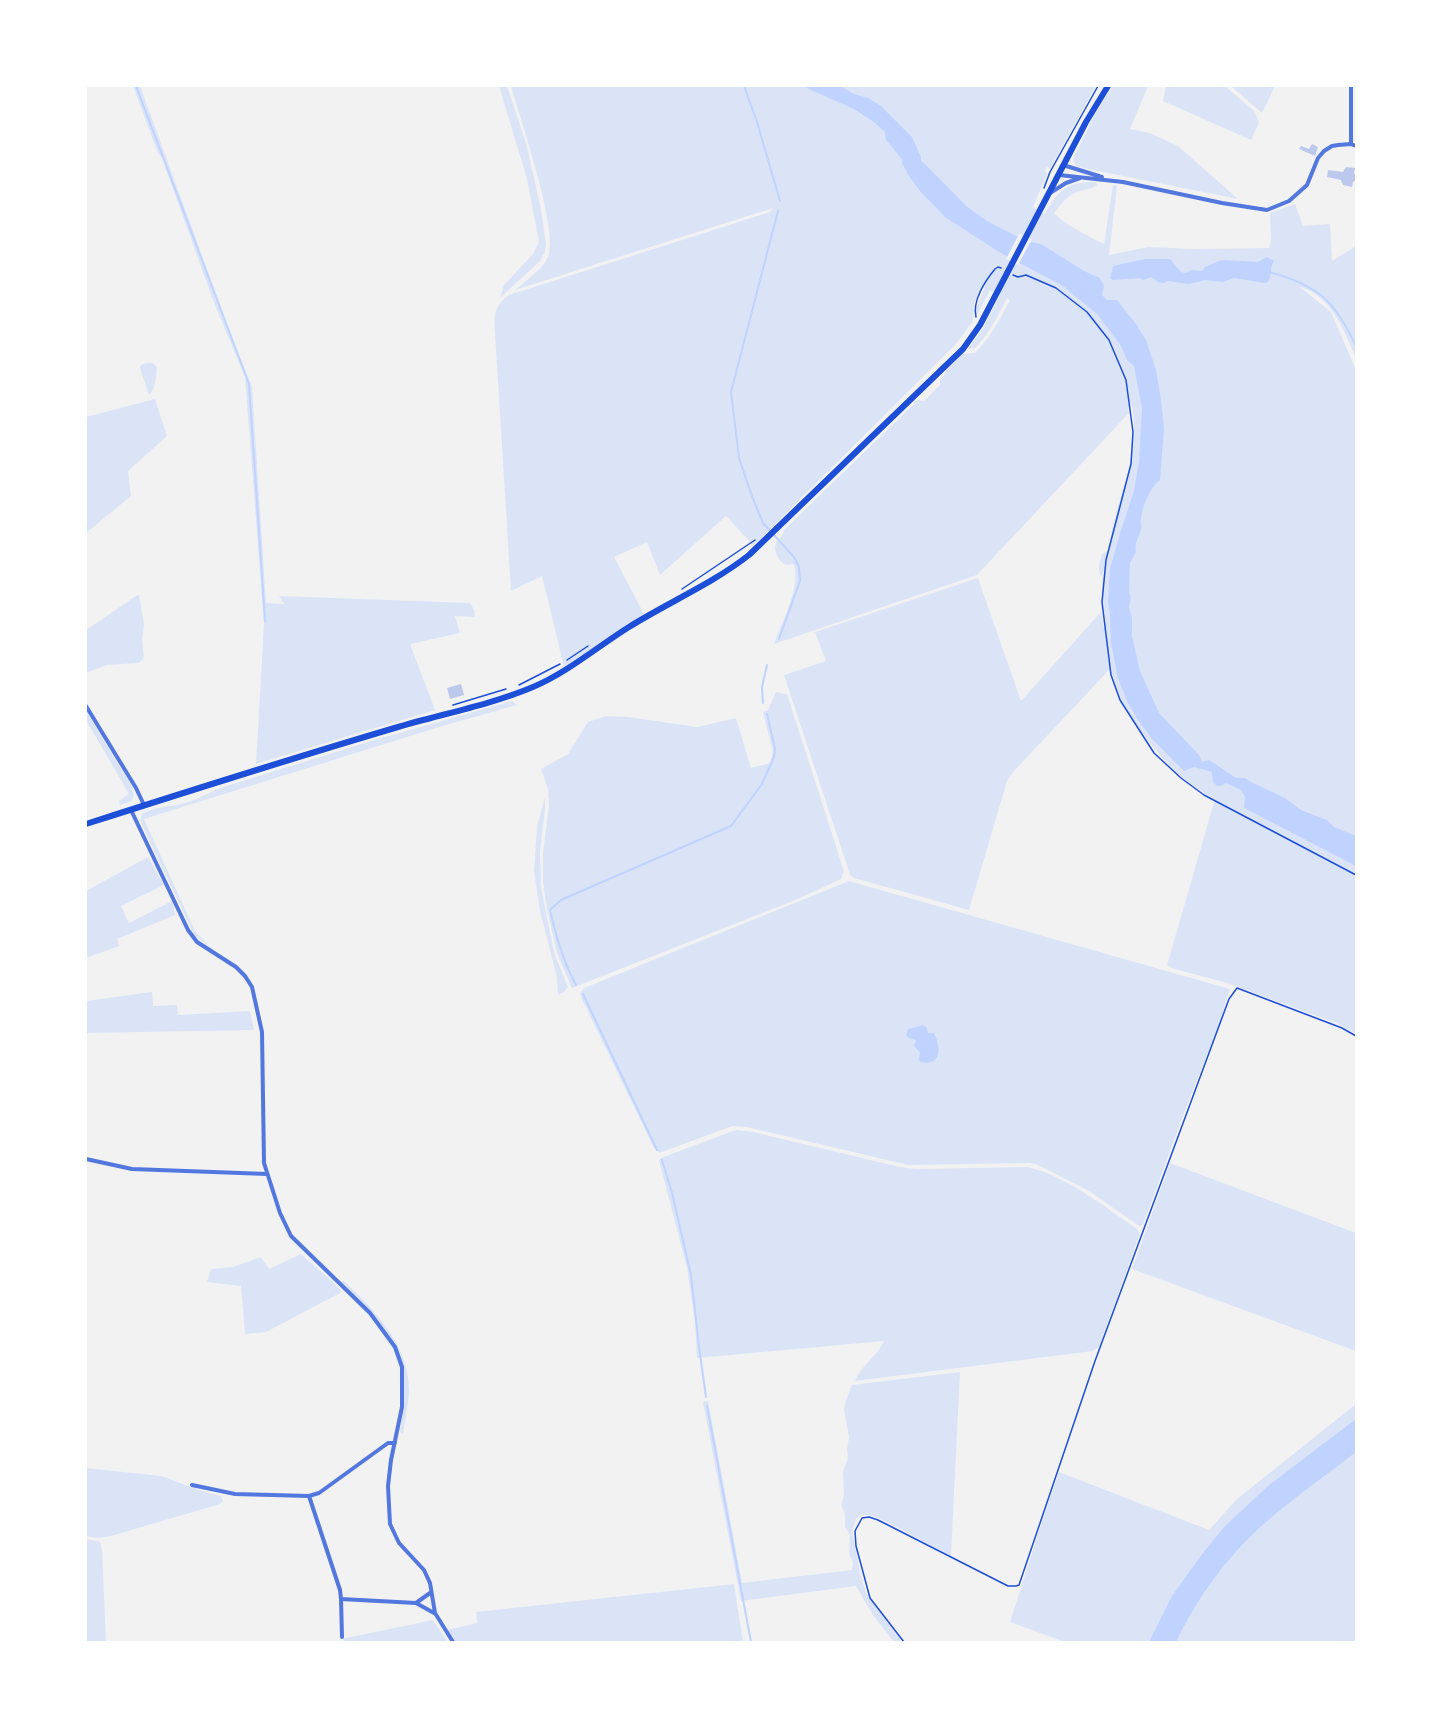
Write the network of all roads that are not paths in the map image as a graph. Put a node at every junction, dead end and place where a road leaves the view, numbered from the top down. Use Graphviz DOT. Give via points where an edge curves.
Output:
graph roads {
  1 [pos="1108,86"];
  2 [pos="1351,86"];
  3 [pos="1351,144"];
  4 [pos="1356,146"];
  5 [pos="1064,165"];
  6 [pos="1059,175"];
  7 [pos="1082,178"];
  8 [pos="1106,179"];
  9 [pos="1049,194"];
  10 [pos="86,706"];
  11 [pos="144,805"];
  12 [pos="131,809"];
  13 [pos="86,824"];
  14 [pos="86,1159"];
  15 [pos="267,1174"];
  16 [pos="395,1443"];
  17 [pos="192,1485"];
  18 [pos="309,1496"];
  19 [pos="430,1593"];
  20 [pos="341,1599"];
  21 [pos="416,1602"];
  22 [pos="435,1613"];
  23 [pos="342,1637"];
  24 [pos="453,1642"];
  1 -- 5 [label="main road"];
  2 -- 3 [label="street"];
  3 -- 4 [label="street"];
  3 -- 8 [label="street" via="1324,151 1307,185 1289,201 1267,210"];
  5 -- 6 [label="main road"];
  5 -- 8 [label="street"];
  6 -- 7 [label="street"];
  6 -- 9 [label="main road"];
  7 -- 8 [label="street"];
  7 -- 9 [label="street"];
  9 -- 11 [label="main road" via="980,325 963,349 749,555 723,575 532,687"];
  10 -- 11 [label="street"];
  11 -- 12 [label="main road"];
  12 -- 13 [label="main road"];
  12 -- 15 [label="street" via="188,930 197,942 236,967 252,987 262,1032"];
  14 -- 15 [label="street" via="132,1169"];
  15 -- 16 [label="street" via="291,1236 370,1312 395,1347 402,1367 402,1407"];
  16 -- 18 [label="street" via="388,1443 319,1493"];
  16 -- 19 [label="street" via="388,1486 390,1524 399,1543 424,1570"];
  17 -- 18 [label="street" via="235,1494"];
  18 -- 20 [label="street"];
  19 -- 21 [label="street"];
  19 -- 22 [label="street"];
  20 -- 21 [label="street"];
  20 -- 23 [label="street"];
  21 -- 22 [label="street"];
  22 -- 24 [label="street"];
}
